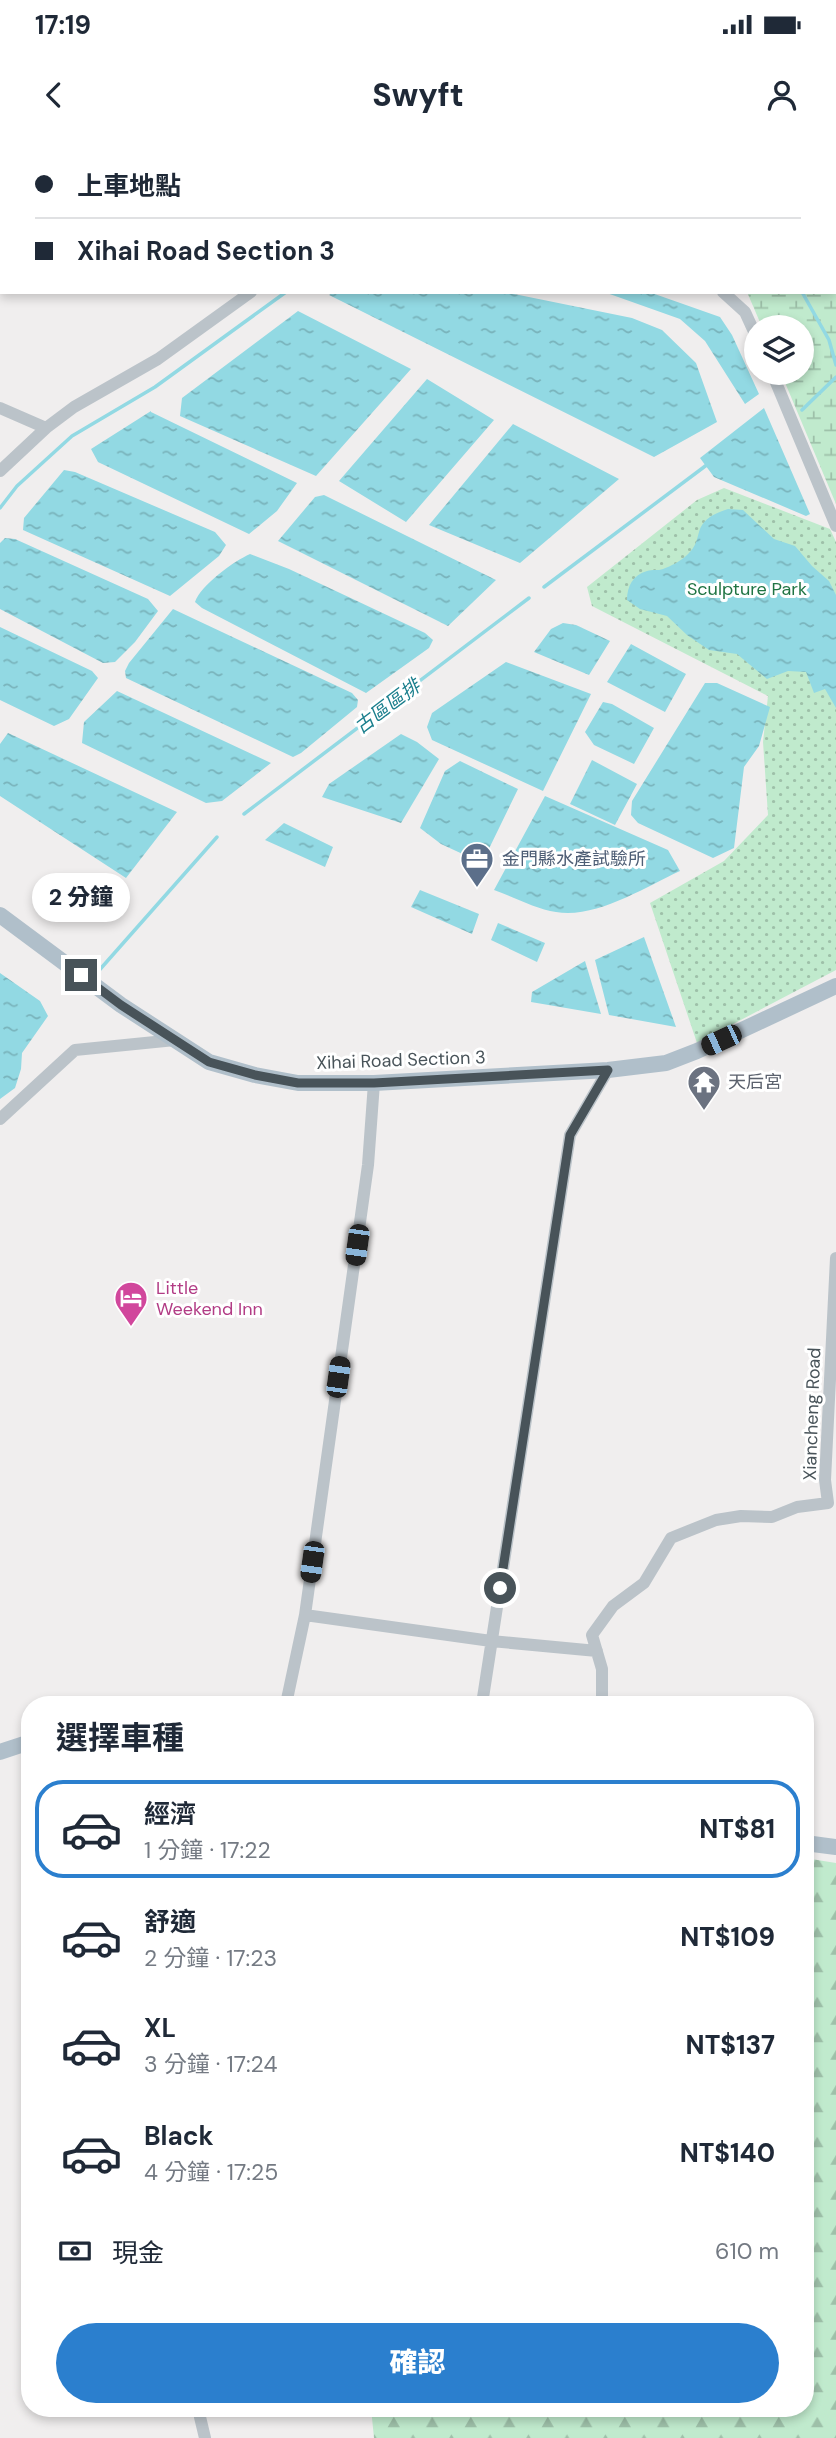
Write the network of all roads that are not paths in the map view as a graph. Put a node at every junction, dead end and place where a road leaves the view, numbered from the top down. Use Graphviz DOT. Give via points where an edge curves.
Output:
graph roads {
  1 [pos="248,294"];
  2 [pos="725,294"];
  3 [pos="746,315"];
  4 [pos="777,385"];
  5 [pos="0,408"];
  6 [pos="46,428"];
  7 [pos="0,471"];
  8 [pos="836,526"];
  9 [pos="0,915"];
  10 [pos="836,986"];
  11 [pos="175,1040"];
  12 [pos="608,1070"];
  13 [pos="374,1083"];
  14 [pos="0,1119"];
  15 [pos="836,1258"];
  16 [pos="832,1505"];
  17 [pos="304,1615"];
  18 [pos="491,1641"];
  19 [pos="597,1651"];
  20 [pos="288,1696"];
  21 [pos="483,1696"];
  22 [pos="602,1696"];
  23 [pos="21,1745"];
  24 [pos="0,1752"];
  25 [pos="814,1844"];
  26 [pos="836,1847"];
  27 [pos="200,2417"];
  28 [pos="205,2438"];
  1 -- 6 [label="street" via="158,359"];
  2 -- 3 [label="street"];
  4 -- 8 [label="street"];
  5 -- 6 [label="street"];
  6 -- 7 [label="street"];
  9 -- 11 [label="main road, Xihai Road Section 3"];
  10 -- 12 [label="main road, Xihai Road Section 3" via="666,1063"];
  11 -- 13 [label="main road, Xihai Road Section 3" via="209,1062 255,1075 298,1083"];
  11 -- 14 [label="street" via="75,1050"];
  12 -- 13 [label="main road, Xihai Road Section 3"];
  12 -- 18 [label="street" via="570,1135"];
  13 -- 17 [label="street" via="368,1165"];
  15 -- 16 [label="street, Xiancheng Road" via="825,1480"];
  16 -- 19 [label="street, Xiancheng Road" via="797,1507 772,1517 716,1520 671,1538 643,1583 613,1606 592,1635"];
  17 -- 18 [label="street"];
  17 -- 20 [label="street"];
  18 -- 19 [label="street"];
  18 -- 21 [label="street"];
  19 -- 22 [label="street, Xiancheng Road"];
  23 -- 24 [label="main road"];
  25 -- 26 [label="main road"];
  27 -- 28 [label="street"];
}
